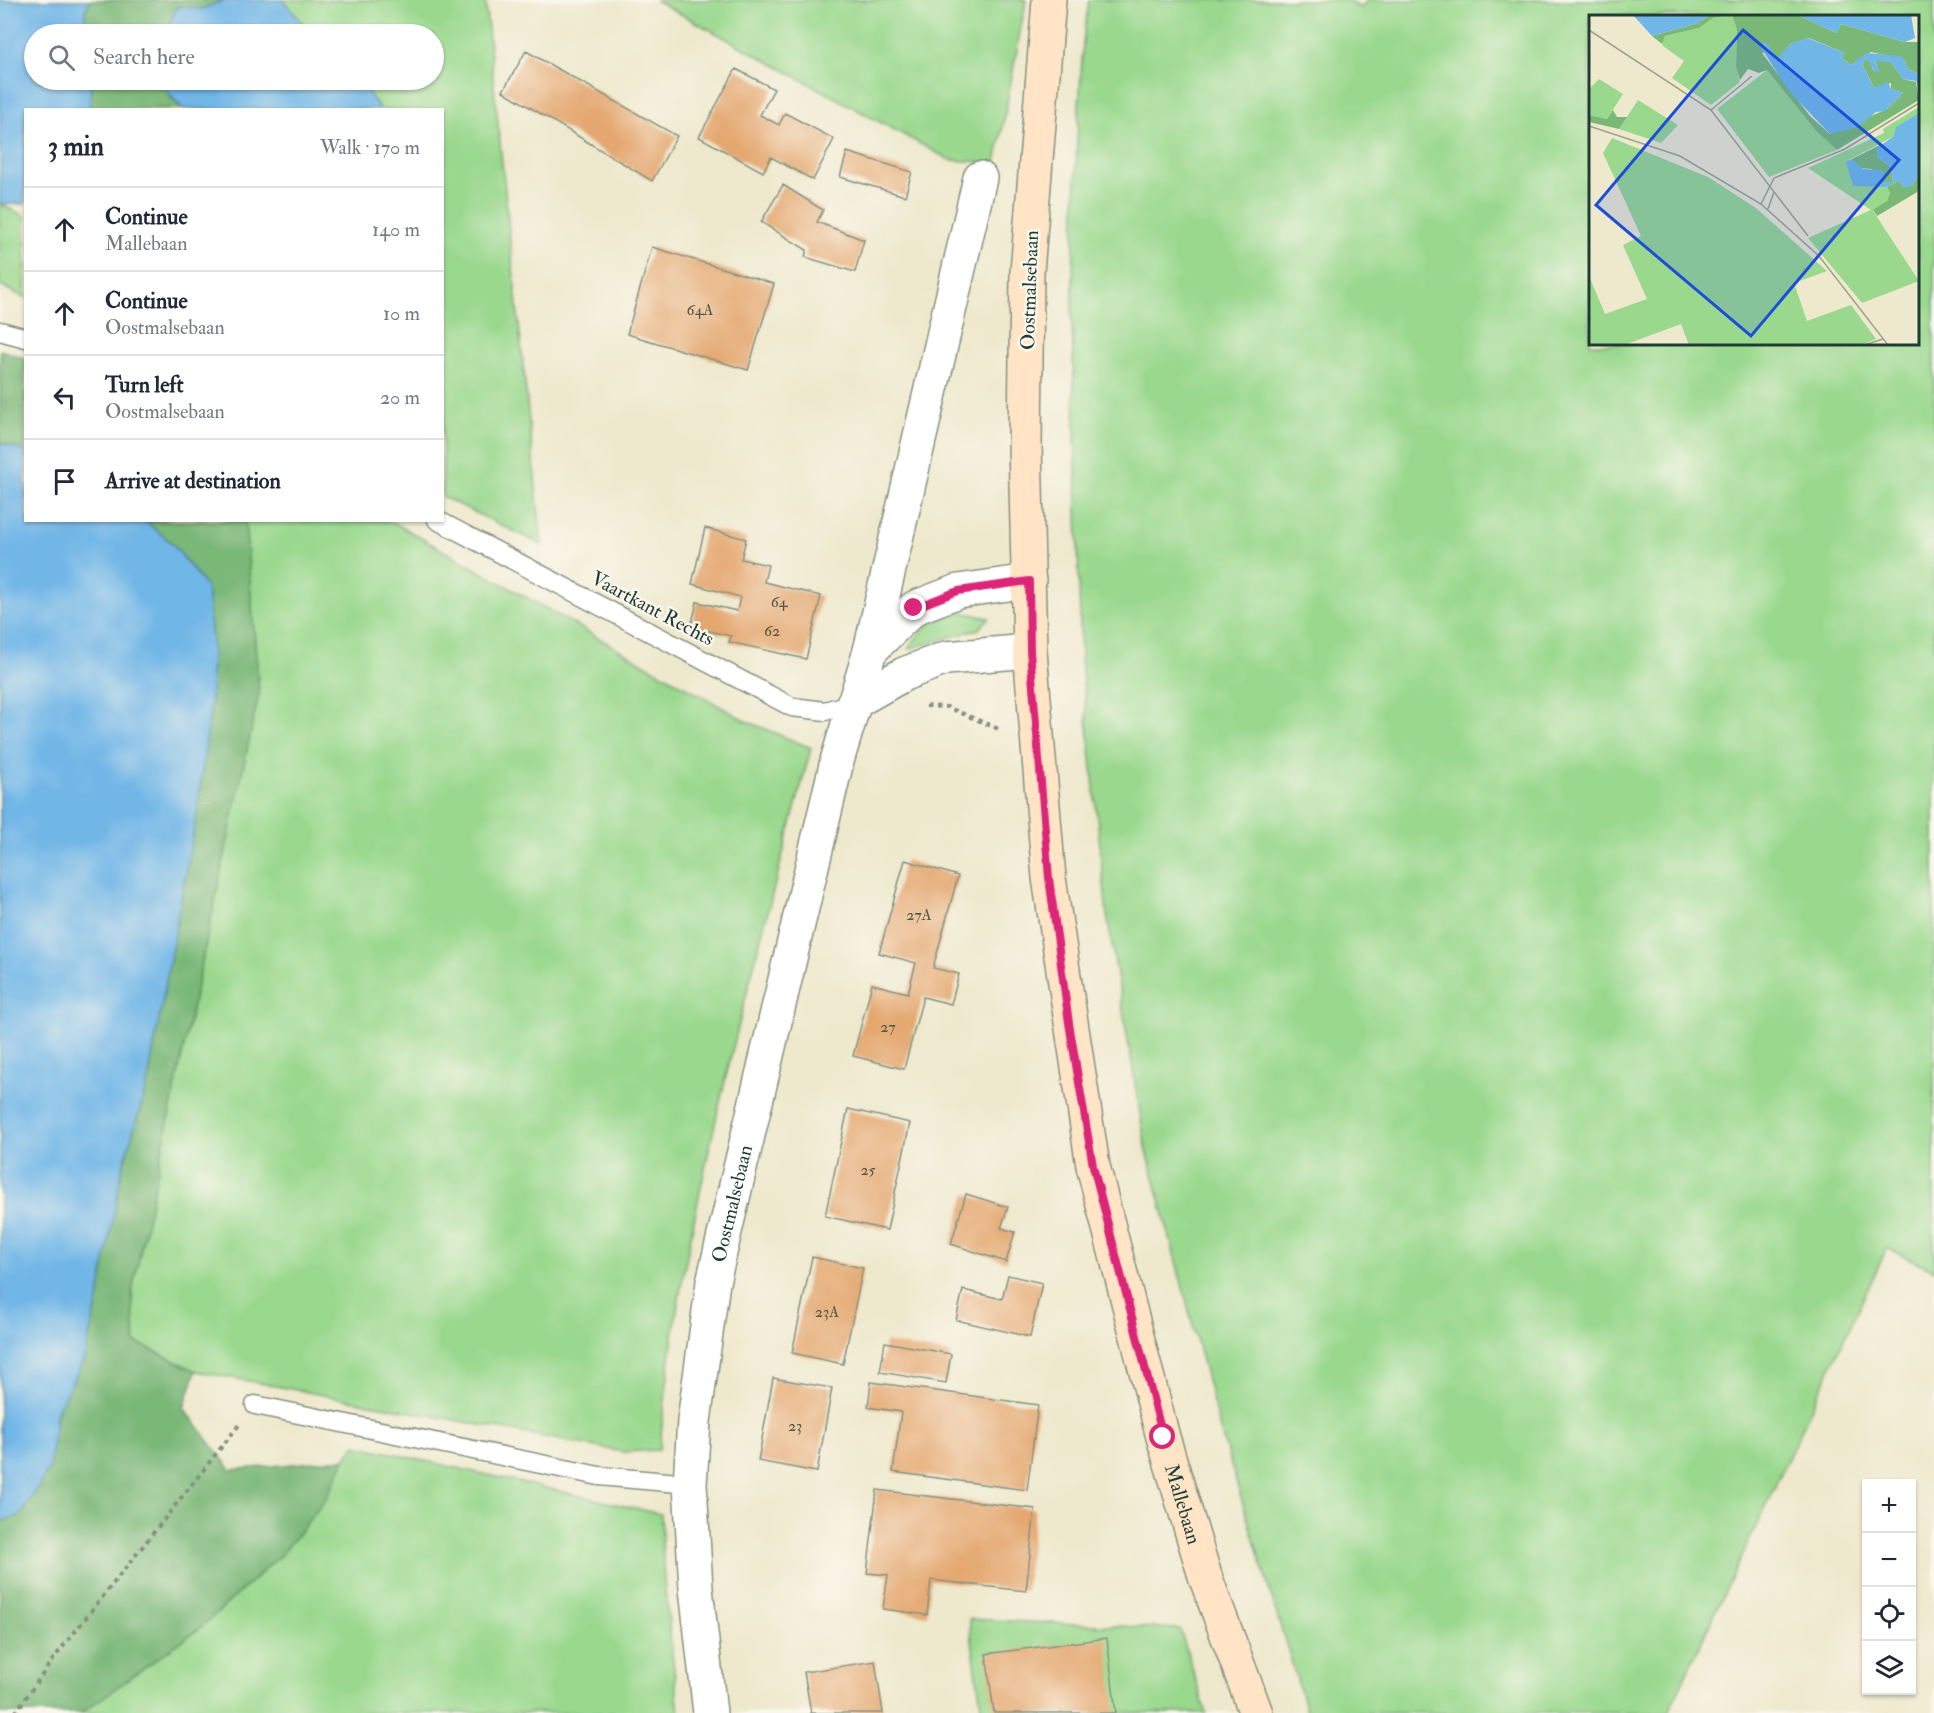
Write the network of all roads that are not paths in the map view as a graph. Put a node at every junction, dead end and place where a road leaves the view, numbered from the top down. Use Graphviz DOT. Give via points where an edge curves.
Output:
graph roads {
  1 [pos="1049,0"];
  2 [pos="980,178"];
  3 [pos="0,331"];
  4 [pos="24,337"];
  5 [pos="441,522"];
  6 [pos="1029,581"];
  7 [pos="870,651"];
  8 [pos="1030,651"];
  9 [pos="853,703"];
  10 [pos="255,1405"];
  11 [pos="690,1484"];
  12 [pos="710,1713"];
  13 [pos="1256,1713"];
  1 -- 6 [label="main road, Oostmalsebaan" via="1027,272 1025,443"];
  2 -- 7 [label="street, Oostmalsebaan"];
  3 -- 4 [label="lane"];
  5 -- 9 [label="lane, Vaartkant Rechts" via="792,707 825,711"];
  6 -- 7 [label="street, Oostmalsebaan" via="958,591 914,608"];
  6 -- 8 [label="main road, Oostmalsebaan"];
  7 -- 9 [label="street, Oostmalsebaan"];
  8 -- 9 [label="street" via="946,658 904,674"];
  8 -- 13 [label="main road, Mallebaan" via="1049,878 1093,1166 1163,1437 1205,1576"];
  9 -- 11 [label="street, Oostmalsebaan" via="713,1282 694,1421"];
  10 -- 11 [label="lane" via="599,1476"];
  11 -- 12 [label="street, Oostmalsebaan" via="696,1588"];
}
